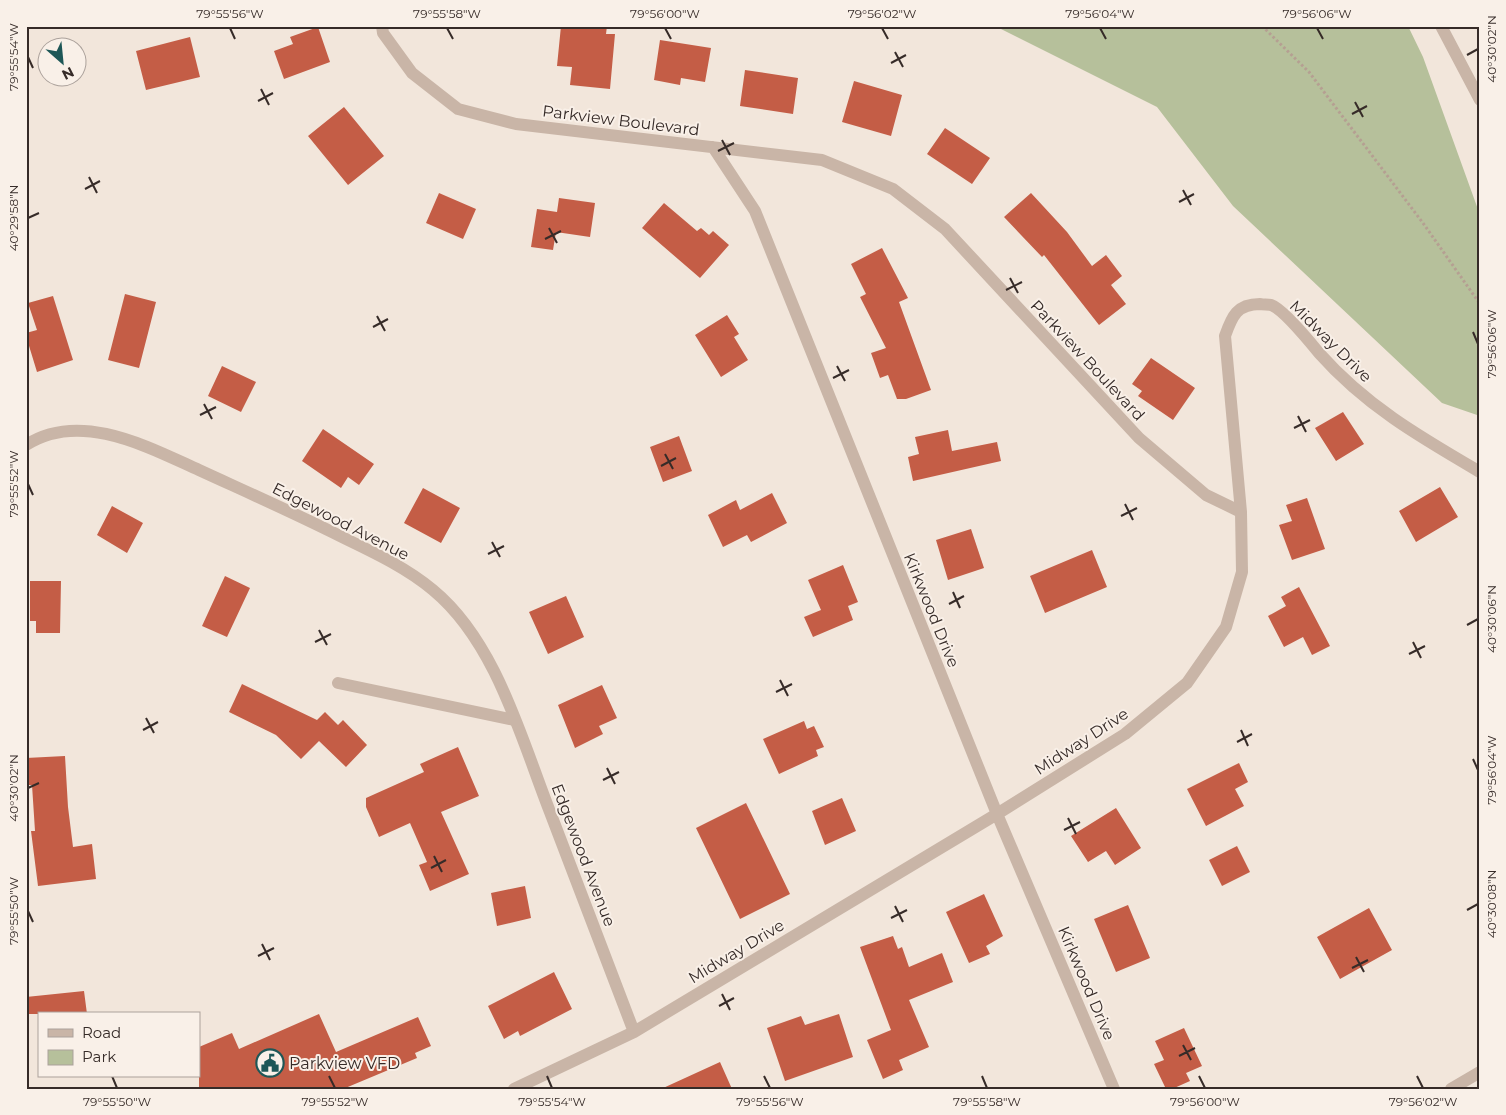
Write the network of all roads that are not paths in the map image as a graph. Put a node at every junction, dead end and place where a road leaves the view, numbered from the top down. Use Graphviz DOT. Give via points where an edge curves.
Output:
graph roads {
  1 [pos="382,26"];
  2 [pos="1441,26"];
  3 [pos="1480,100"];
  4 [pos="713,147"];
  5 [pos="26,445"];
  6 [pos="1480,472"];
  7 [pos="1241,512"];
  8 [pos="338,683"];
  9 [pos="514,720"];
  10 [pos="996,814"];
  11 [pos="634,1032"];
  12 [pos="1480,1072"];
  13 [pos="514,1089"];
  14 [pos="1114,1089"];
  15 [pos="1451,1089"];
  1 -- 4 [label="street, Parkview Boulevard" via="412,73 458,109 516,124"];
  2 -- 3 [label="street"];
  4 -- 7 [label="street, Parkview Boulevard" via="822,160 892,189 945,229 1139,438 1206,495"];
  4 -- 10 [label="street, Kirkwood Drive" via="755,211"];
  5 -- 9 [label="street, Edgewood Avenue" via="74,429 130,439 305,518 384,558 433,590 470,629"];
  6 -- 7 [label="street, Midway Drive" via="1373,406 1272,305 1248,304 1232,316 1225,336"];
  7 -- 10 [label="street, Midway Drive" via="1242,572 1226,627 1186,683 1125,734"];
  8 -- 9 [label="street"];
  9 -- 11 [label="street, Edgewood Avenue"];
  10 -- 11 [label="street, Midway Drive"];
  10 -- 14 [label="street, Kirkwood Drive"];
  11 -- 13 [label="street, Midway Drive"];
  12 -- 15 [label="street"];
}
